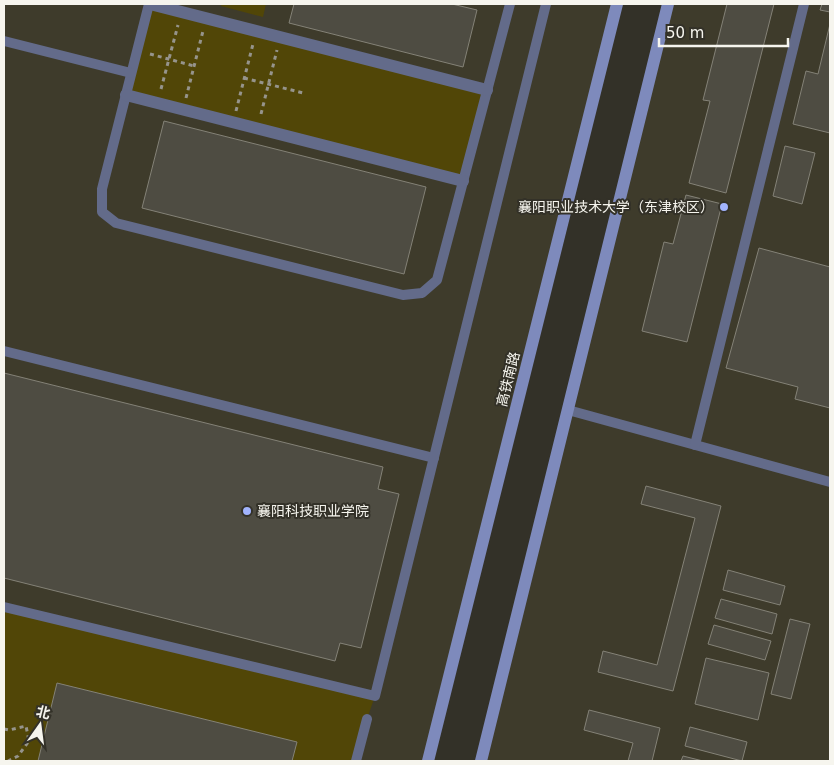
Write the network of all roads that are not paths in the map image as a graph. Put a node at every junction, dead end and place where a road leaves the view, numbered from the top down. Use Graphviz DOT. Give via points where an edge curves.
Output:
graph roads {
  1 [pos="150,4"];
  2 [pos="510,4"];
  3 [pos="546,4"];
  4 [pos="617,4"];
  5 [pos="668,4"];
  6 [pos="804,4"];
  7 [pos="4,41"];
  8 [pos="131,73"];
  9 [pos="487,90"];
  10 [pos="126,95"];
  11 [pos="463,181"];
  12 [pos="4,351"];
  13 [pos="568,410"];
  14 [pos="695,445"];
  15 [pos="434,458"];
  16 [pos="830,482"];
  17 [pos="4,607"];
  18 [pos="367,719"];
  19 [pos="356,761"];
  20 [pos="428,761"];
  21 [pos="481,761"];
  1 -- 8 [label="lane"];
  1 -- 9 [label="street"];
  2 -- 9 [label="lane"];
  3 -- 15 [label="lane"];
  4 -- 20 [label="main road, 高铁南路"];
  5 -- 13 [label="main road"];
  6 -- 14 [label="lane"];
  7 -- 8 [label="lane"];
  8 -- 10 [label="lane"];
  9 -- 11 [label="lane"];
  10 -- 11 [label="street"];
  10 -- 11 [label="lane" via="102,189 102,212 116,223 402,295 422,293 437,280"];
  12 -- 15 [label="lane"];
  13 -- 14 [label="lane"];
  13 -- 21 [label="main road"];
  14 -- 16 [label="lane"];
  15 -- 17 [label="lane" via="375,696"];
  18 -- 19 [label="lane"];
}
